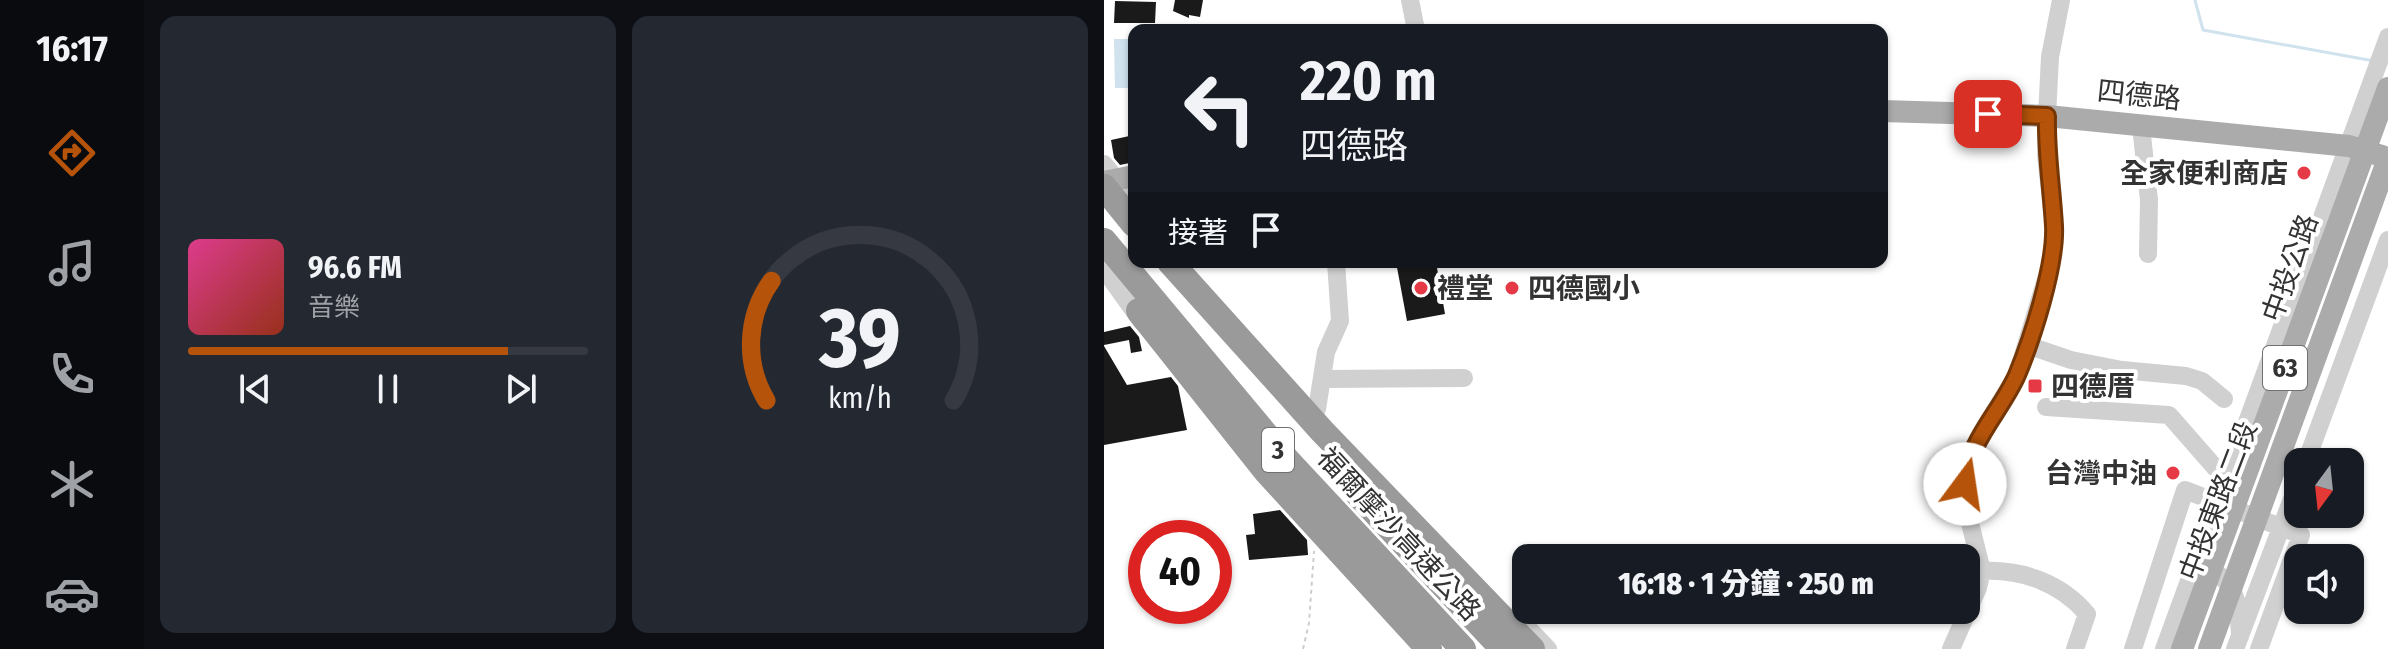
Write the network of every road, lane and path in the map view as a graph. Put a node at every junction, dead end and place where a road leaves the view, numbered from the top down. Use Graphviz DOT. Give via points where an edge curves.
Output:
graph roads {
  1 [pos="1410,0"];
  2 [pos="2061,0"];
  3 [pos="1415,24"];
  4 [pos="2388,37"];
  5 [pos="2388,88"];
  6 [pos="1888,111"];
  7 [pos="2047,116"];
  8 [pos="2141,126"];
  9 [pos="2349,146"];
  10 [pos="2388,158"];
  11 [pos="1112,178"];
  12 [pos="1128,208"];
  13 [pos="2388,240"];
  14 [pos="1104,242"];
  15 [pos="2148,254"];
  16 [pos="1168,268"];
  17 [pos="1175,268"];
  18 [pos="1187,268"];
  19 [pos="1336,268"];
  20 [pos="1104,269"];
  21 [pos="2027,345"];
  22 [pos="1464,378"];
  23 [pos="1322,379"];
  24 [pos="2224,399"];
  25 [pos="2046,407"];
  26 [pos="1317,409"];
  27 [pos="2311,448"];
  28 [pos="2226,480"];
  29 [pos="2217,503"];
  30 [pos="2284,521"];
  31 [pos="2282,526"];
  32 [pos="1315,538"];
  33 [pos="1982,571"];
  34 [pos="2189,574"];
  35 [pos="2237,643"];
  36 [pos="1303,649"];
  37 [pos="1421,649"];
  38 [pos="1429,649"];
  39 [pos="1463,649"];
  40 [pos="1503,649"];
  41 [pos="1532,649"];
  42 [pos="1548,649"];
  43 [pos="1951,649"];
  44 [pos="2075,649"];
  45 [pos="2133,649"];
  46 [pos="2151,649"];
  47 [pos="2164,649"];
  48 [pos="2182,649"];
  49 [pos="2209,649"];
  50 [pos="2259,649"];
  1 -- 3 [label="street"];
  2 -- 7 [label="street" via="2050,57"];
  4 -- 9 [label="street, 中投東路二段"];
  5 -- 48 [label="main road, 中投公路 / 63, bridge"];
  6 -- 7 [label="main road, 四德路"];
  7 -- 8 [label="main road, 四德路"];
  7 -- 21 [label="street" via="2053,256"];
  8 -- 9 [label="main road, 四德路"];
  8 -- 15 [label="street"];
  9 -- 10 [label="main road, 四德路"];
  9 -- 28 [label="street, 中投東路二段"];
  10 -- 49 [label="main road, 中投公路 / 63, bridge"];
  11 -- 12 [label="highway"];
  13 -- 27 [label="street"];
  14 -- 38 [label="highway" via="1129,299 1266,471"];
  14 -- 39 [label="highway, 福爾摩沙高速公路 / 3" via="1287,460"];
  16 -- 40 [label="highway, 福爾摩沙高速公路 / 3" via="1311,442"];
  17 -- 41 [label="highway" via="1322,431"];
  18 -- 26 [label="street"];
  19 -- 23 [label="street" via="1340,321 1326,352"];
  20 -- 32 [label="street"];
  21 -- 24 [label="street" via="2049,355 2122,370 2186,376 2202,381"];
  21 -- 33 [label="street" via="2017,375 1967,464 1968,515"];
  22 -- 23 [label="street"];
  23 -- 26 [label="street"];
  25 -- 28 [label="street" via="2169,415"];
  26 -- 42 [label="street"];
  28 -- 29 [label="street, 中投東路二段"];
  29 -- 31 [label="street"];
  29 -- 34 [label="street, 中投東路二段"];
  29 -- 45 [label="street" via="2185,490"];
  30 -- 31 [label="street"];
  31 -- 35 [label="street"];
  31 -- 50 [label="street" via="2301,535"];
  32 -- 36 [label="path"];
  32 -- 37 [label="street"];
  33 -- 43 [label="street"];
  33 -- 44 [label="street" via="2019,572 2070,596 2087,614"];
  34 -- 35 [label="street" via="2212,571 2229,582 2238,605"];
  34 -- 46 [label="street" via="2164,613"];
  34 -- 47 [label="street, 中投東路二段"];
}
